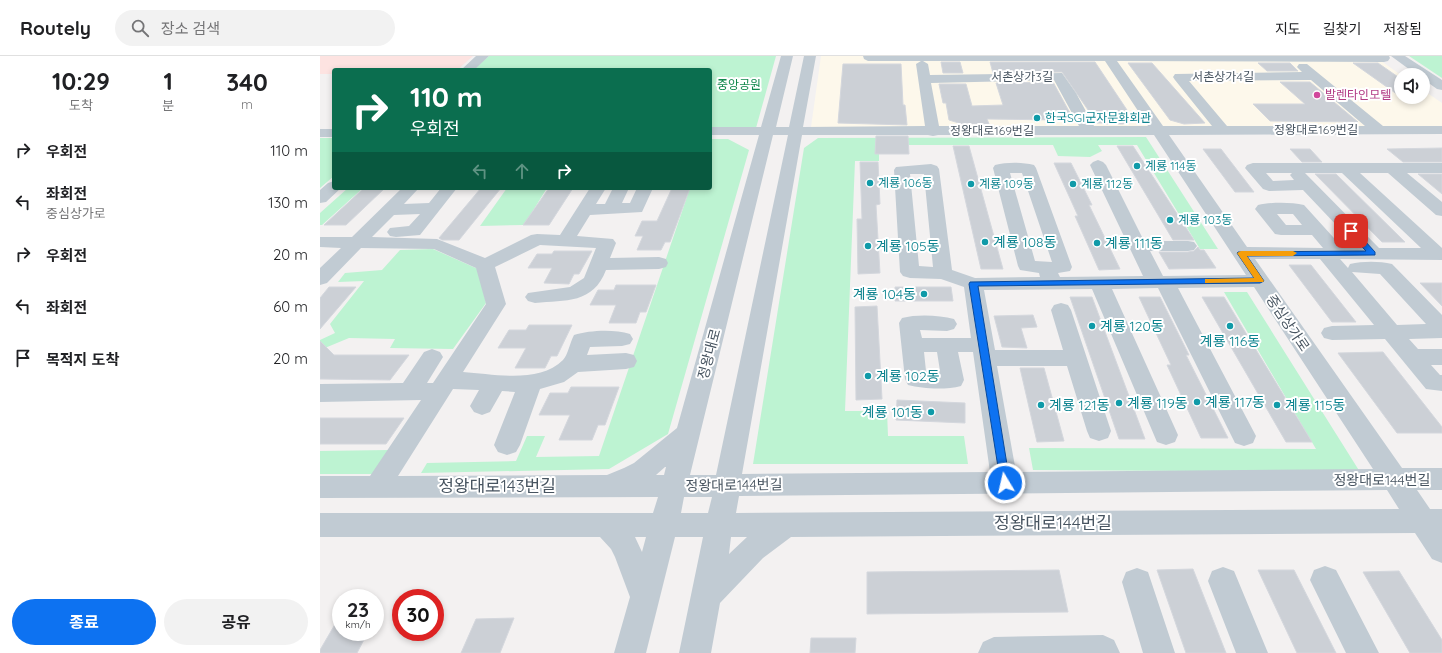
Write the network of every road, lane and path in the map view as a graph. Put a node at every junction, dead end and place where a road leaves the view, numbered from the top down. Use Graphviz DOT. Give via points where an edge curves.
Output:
graph roads {
  1 [pos="484,56"];
  2 [pos="787,56"];
  3 [pos="810,56"];
  4 [pos="1397,56"];
  5 [pos="868,57"];
  6 [pos="921,57"];
  7 [pos="1108,57"];
  8 [pos="1291,57"];
  9 [pos="1382,57"];
  10 [pos="469,68"];
  11 [pos="1398,68"];
  12 [pos="1314,76"];
  13 [pos="924,79"];
  14 [pos="1442,86"];
  15 [pos="1430,90"];
  16 [pos="1442,98"];
  17 [pos="1379,130"];
  18 [pos="1442,130"];
  19 [pos="767,131"];
  20 [pos="795,131"];
  21 [pos="1089,131"];
  22 [pos="1158,131"];
  23 [pos="1224,131"];
  24 [pos="712,132"];
  25 [pos="933,132"];
  26 [pos="332,133"];
  27 [pos="320,134"];
  28 [pos="1098,165"];
  29 [pos="1291,168"];
  30 [pos="1346,168"];
  31 [pos="1392,168"];
  32 [pos="1441,168"];
  33 [pos="1308,185"];
  34 [pos="332,188"];
  35 [pos="409,190"];
  36 [pos="448,190"];
  37 [pos="597,190"];
  38 [pos="620,190"];
  39 [pos="644,190"];
  40 [pos="320,198"];
  41 [pos="434,208"];
  42 [pos="611,209"];
  43 [pos="390,210"];
  44 [pos="584,210"];
  45 [pos="1442,211"];
  46 [pos="1315,230"];
  47 [pos="396,232"];
  48 [pos="565,241"];
  49 [pos="320,242"];
  50 [pos="357,243"];
  51 [pos="1138,246"];
  52 [pos="1188,246"];
  53 [pos="1241,253"];
  54 [pos="1373,253"];
  55 [pos="383,258"];
  56 [pos="1333,258"];
  57 [pos="1437,258"];
  58 [pos="340,260"];
  59 [pos="599,264"];
  60 [pos="659,264"];
  61 [pos="485,265"];
  62 [pos="944,273"];
  63 [pos="1049,275"];
  64 [pos="320,279"];
  65 [pos="1260,281"];
  66 [pos="1099,282"];
  67 [pos="1160,282"];
  68 [pos="973,284"];
  69 [pos="535,297"];
  70 [pos="1061,310"];
  71 [pos="1442,329"];
  72 [pos="1391,332"];
  73 [pos="1332,333"];
  74 [pos="947,334"];
  75 [pos="622,338"];
  76 [pos="984,351"];
  77 [pos="432,357"];
  78 [pos="1412,357"];
  79 [pos="1442,357"];
  80 [pos="1076,358"];
  81 [pos="626,361"];
  82 [pos="572,364"];
  83 [pos="495,382"];
  84 [pos="1442,383"];
  85 [pos="530,384"];
  86 [pos="443,385"];
  87 [pos="410,391"];
  88 [pos="320,393"];
  89 [pos="482,406"];
  90 [pos="1099,431"];
  91 [pos="688,433"];
  92 [pos="1166,435"];
  93 [pos="1244,436"];
  94 [pos="508,444"];
  95 [pos="1442,479"];
  96 [pos="1394,480"];
  97 [pos="1005,483"];
  98 [pos="727,485"];
  99 [pos="609,486"];
  100 [pos="674,486"];
  101 [pos="320,487"];
  102 [pos="376,487"];
  103 [pos="1432,521"];
  104 [pos="787,524"];
  105 [pos="320,525"];
  106 [pos="606,525"];
  107 [pos="664,525"];
  108 [pos="719,525"];
  109 [pos="1442,550"];
  110 [pos="1325,580"];
  111 [pos="1137,582"];
  112 [pos="1223,582"];
  113 [pos="705,597"];
  114 [pos="645,598"];
  115 [pos="630,653"];
  116 [pos="694,653"];
  117 [pos="994,653"];
  118 [pos="1104,653"];
  119 [pos="1159,653"];
  120 [pos="1252,653"];
  121 [pos="1363,653"];
  1 -- 10 [label="street"];
  2 -- 19 [label="street, 정왕대로"];
  3 -- 20 [label="street"];
  4 -- 14 [label="street"];
  5 -- 6 [label="street"];
  6 -- 7 [label="street"];
  6 -- 13 [label="street"];
  7 -- 8 [label="street"];
  7 -- 22 [label="street, 중심상가로"];
  8 -- 9 [label="street"];
  8 -- 12 [label="street"];
  9 -- 11 [label="street"];
  12 -- 17 [label="street"];
  12 -- 23 [label="street, 서촌상가4길" via="1179,77"];
  13 -- 21 [label="street, 서촌상가3길" via="1058,76"];
  13 -- 25 [label="street"];
  15 -- 16 [label="street"];
  17 -- 18 [label="street, 정왕대로169번길"];
  17 -- 23 [label="street, 정왕대로169번길"];
  19 -- 20 [label="street, 정왕대로169번길"];
  19 -- 24 [label="street, 정왕대로169번길"];
  19 -- 91 [label="street, 정왕대로"];
  20 -- 25 [label="street, 정왕대로169번길"];
  20 -- 98 [label="street"];
  21 -- 22 [label="street, 정왕대로169번길"];
  21 -- 25 [label="street, 정왕대로169번길"];
  22 -- 23 [label="street, 정왕대로169번길"];
  22 -- 53 [label="street, 중심상가로"];
  26 -- 27 [label="street"];
  28 -- 51 [label="street"];
  29 -- 30 [label="street"];
  29 -- 33 [label="street"];
  29 -- 33 [label="street" via="1253,168 1269,186"];
  30 -- 31 [label="street"];
  30 -- 57 [label="street"];
  31 -- 32 [label="street"];
  31 -- 45 [label="street"];
  33 -- 54 [label="street"];
  34 -- 40 [label="street"];
  35 -- 43 [label="street"];
  36 -- 41 [label="street"];
  37 -- 44 [label="street"];
  38 -- 42 [label="street"];
  39 -- 42 [label="street" via="636,208"];
  41 -- 43 [label="street"];
  41 -- 47 [label="street" via="414,231"];
  42 -- 44 [label="street"];
  43 -- 50 [label="street"];
  44 -- 48 [label="street"];
  46 -- 56 [label="street"];
  48 -- 59 [label="street" via="607,243"];
  48 -- 61 [label="street" via="536,239"];
  49 -- 50 [label="street"];
  50 -- 58 [label="street"];
  50 -- 61 [label="street" via="437,244"];
  51 -- 52 [label="street"];
  51 -- 67 [label="street"];
  53 -- 56 [label="street"];
  53 -- 65 [label="street, 중심상가로"];
  54 -- 56 [label="street"];
  54 -- 57 [label="street"];
  55 -- 58 [label="street"];
  56 -- 71 [label="street" via="1385,268"];
  56 -- 72 [label="street"];
  58 -- 64 [label="street"];
  59 -- 60 [label="street"];
  59 -- 69 [label="street" via="592,281 575,293"];
  61 -- 86 [label="street" via="496,304"];
  62 -- 62 [label="street" via="910,272 920,212"];
  62 -- 68 [label="street"];
  63 -- 63 [label="street" via="1063,267 1028,212 1028,266"];
  63 -- 66 [label="street"];
  63 -- 68 [label="street"];
  65 -- 67 [label="street"];
  65 -- 96 [label="street, 중심상가로"];
  66 -- 67 [label="street"];
  66 -- 92 [label="street"];
  67 -- 93 [label="street"];
  68 -- 76 [label="street"];
  70 -- 80 [label="street"];
  71 -- 72 [label="street"];
  72 -- 73 [label="street"];
  72 -- 78 [label="street"];
  74 -- 74 [label="street" via="953,380 916,379 909,323"];
  74 -- 76 [label="street"];
  75 -- 82 [label="street" via="582,340"];
  76 -- 80 [label="street"];
  76 -- 97 [label="street"];
  77 -- 87 [label="street"];
  78 -- 79 [label="street"];
  78 -- 84 [label="street" via="1434,383"];
  80 -- 90 [label="street"];
  81 -- 82 [label="street"];
  82 -- 85 [label="street" via="556,376"];
  83 -- 85 [label="street"];
  83 -- 86 [label="street"];
  83 -- 89 [label="street"];
  85 -- 94 [label="street"];
  86 -- 87 [label="street"];
  86 -- 102 [label="street"];
  87 -- 88 [label="street"];
  91 -- 99 [label="street" via="635,475"];
  91 -- 100 [label="street, 정왕대로"];
  95 -- 96 [label="street, 정왕대로144번길"];
  96 -- 97 [label="street, 정왕대로144번길"];
  96 -- 103 [label="street, 중심상가로"];
  97 -- 98 [label="street, 정왕대로144번길"];
  98 -- 100 [label="street, 정왕대로144번길"];
  98 -- 108 [label="street"];
  99 -- 100 [label="street, 정왕대로143번길"];
  99 -- 102 [label="street, 정왕대로143번길"];
  100 -- 107 [label="street, 정왕대로"];
  101 -- 102 [label="street, 정왕대로143번길"];
  103 -- 104 [label="street, 정왕대로144번길"];
  103 -- 109 [label="street, 중심상가로"];
  104 -- 108 [label="street, 정왕대로144번길"];
  104 -- 113 [label="street" via="753,549"];
  105 -- 106 [label="street"];
  106 -- 107 [label="street"];
  106 -- 114 [label="street" via="621,540 628,552"];
  107 -- 108 [label="street, 정왕대로144번길"];
  107 -- 114 [label="street, 정왕대로"];
  108 -- 113 [label="street"];
  110 -- 121 [label="street"];
  111 -- 119 [label="street"];
  112 -- 120 [label="street"];
  113 -- 116 [label="street"];
  114 -- 115 [label="street, 정왕대로"];
  117 -- 118 [label="street"];
}
